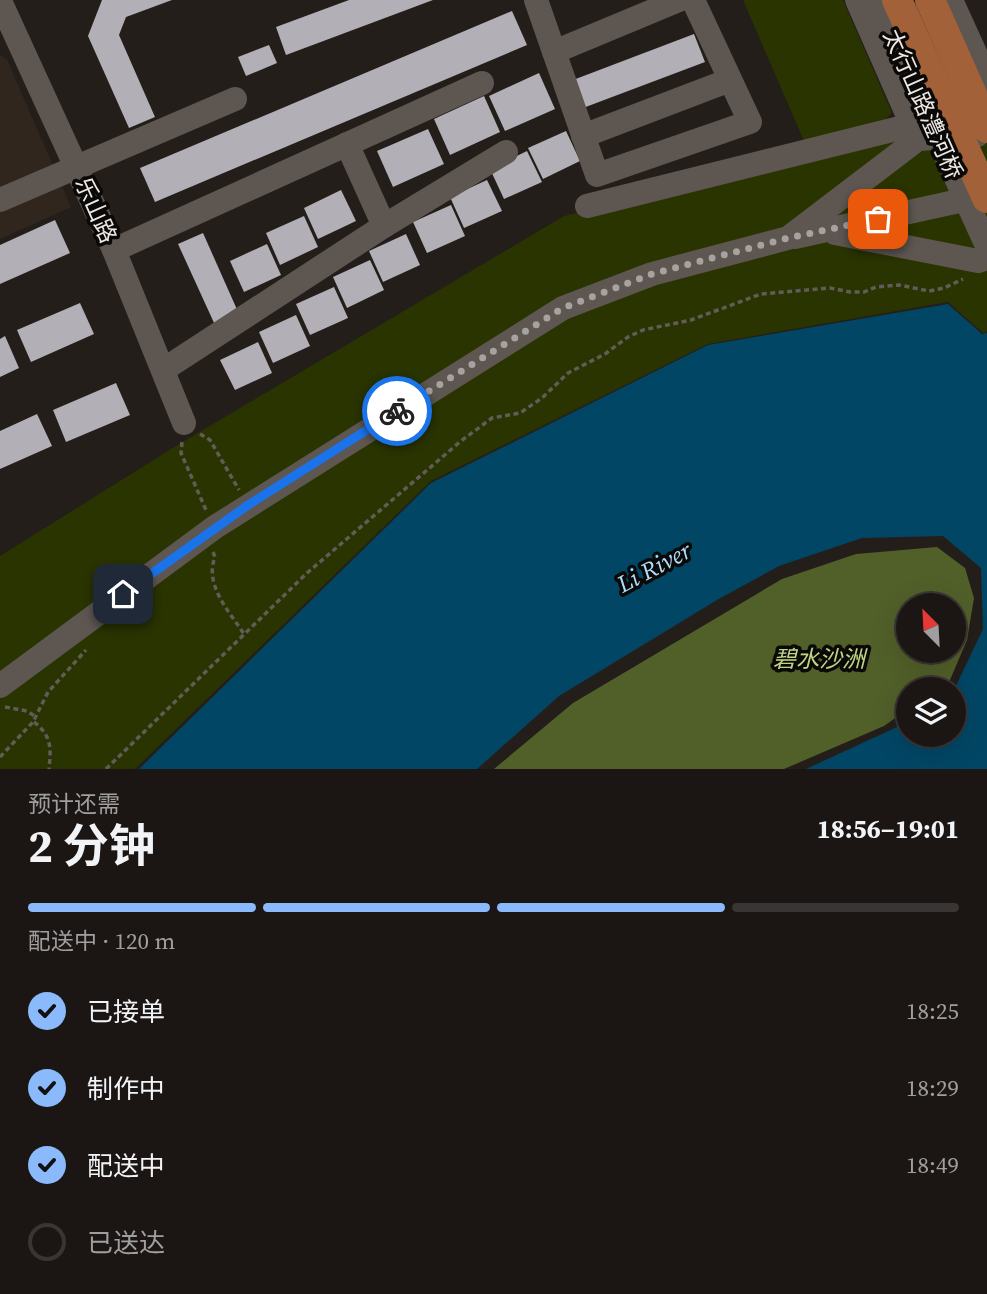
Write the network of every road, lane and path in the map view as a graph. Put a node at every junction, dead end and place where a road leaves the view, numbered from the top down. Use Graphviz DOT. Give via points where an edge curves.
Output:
graph roads {
  1 [pos="536,0"];
  2 [pos="679,0"];
  3 [pos="693,0"];
  4 [pos="856,0"];
  5 [pos="875,0"];
  6 [pos="897,0"];
  7 [pos="930,0"];
  8 [pos="951,0"];
  9 [pos="963,0"];
  10 [pos="0,1"];
  11 [pos="554,52"];
  12 [pos="987,53"];
  13 [pos="987,79"];
  14 [pos="730,80"];
  15 [pos="482,83"];
  16 [pos="235,99"];
  17 [pos="987,128"];
  18 [pos="915,132"];
  19 [pos="987,134"];
  20 [pos="583,136"];
  21 [pos="347,144"];
  22 [pos="506,152"];
  23 [pos="76,166"];
  24 [pos="1,198"];
  25 [pos="980,198"];
  26 [pos="587,206"];
  27 [pos="384,226"];
  28 [pos="824,230"];
  29 [pos="788,238"];
  30 [pos="987,246"];
  31 [pos="114,250"];
  32 [pos="987,258"];
  33 [pos="965,277"];
  34 [pos="163,370"];
  35 [pos="184,423"];
  36 [pos="248,505"];
  37 [pos="209,531"];
  38 [pos="244,634"];
  39 [pos="92,641"];
  40 [pos="0,686"];
  41 [pos="0,707"];
  42 [pos="34,719"];
  43 [pos="0,757"];
  44 [pos="48,769"];
  45 [pos="106,769"];
  1 -- 11 [label="street"];
  2 -- 11 [label="street"];
  3 -- 14 [label="street"];
  4 -- 18 [label="street"];
  5 -- 25 [label="street, 太行山路澧河桥"];
  6 -- 25 [label="main road, 太行山路澧河桥"];
  7 -- 17 [label="main road"];
  8 -- 13 [label="street"];
  9 -- 12 [label="street"];
  10 -- 23 [label="street, 乐山路"];
  11 -- 20 [label="street"];
  14 -- 20 [label="street"];
  14 -- 20 [label="street" via="750,122 597,175"];
  15 -- 21 [label="street"];
  16 -- 23 [label="street"];
  18 -- 19 [label="street"];
  18 -- 26 [label="street"];
  18 -- 29 [label="street"];
  21 -- 27 [label="street"];
  21 -- 31 [label="street"];
  22 -- 27 [label="street"];
  23 -- 24 [label="street"];
  23 -- 31 [label="street, 乐山路"];
  25 -- 28 [label="street"];
  25 -- 30 [label="street, 太行山路澧河桥"];
  27 -- 34 [label="street"];
  28 -- 29 [label="street"];
  28 -- 32 [label="street" via="978,261"];
  29 -- 36 [label="street" via="652,274 563,308"];
  31 -- 34 [label="street, 乐山路"];
  33 -- 38 [label="path" via="929,291 899,285 864,292 830,288 761,294 628,337 568,373 520,413 492,418 461,441 307,573"];
  34 -- 35 [label="street, 乐山路"];
  35 -- 36 [label="path" via="210,440"];
  35 -- 37 [label="path" via="181,453"];
  36 -- 37 [label="street"];
  37 -- 38 [label="path" via="215,557 210,569 213,585"];
  37 -- 40 [label="street"];
  38 -- 45 [label="path"];
  39 -- 42 [label="path" via="48,692"];
  41 -- 42 [label="path" via="27,711"];
  42 -- 43 [label="path"];
  42 -- 44 [label="path" via="46,731 51,746"];
}
